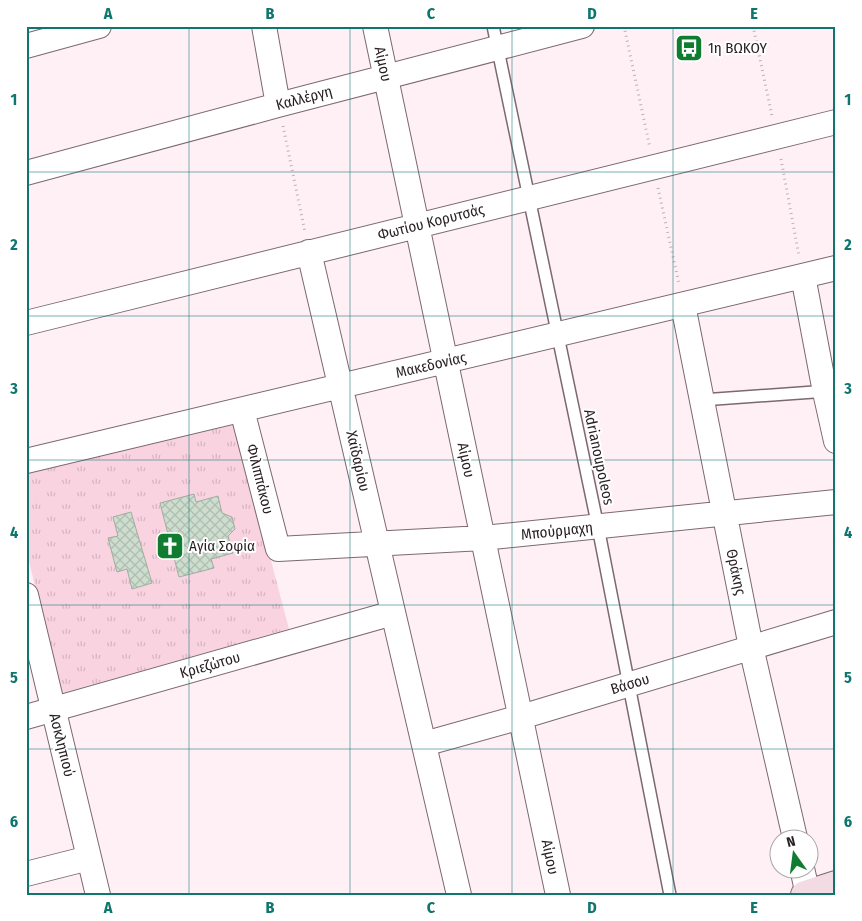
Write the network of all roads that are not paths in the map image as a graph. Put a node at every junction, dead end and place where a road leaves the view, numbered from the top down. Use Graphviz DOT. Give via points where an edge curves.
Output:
graph roads {
  1 [pos="99,26"];
  2 [pos="264,26"];
  3 [pos="375,26"];
  4 [pos="582,26"];
  5 [pos="495,37"];
  6 [pos="26,46"];
  7 [pos="385,77"];
  8 [pos="278,105"];
  9 [pos="836,122"];
  10 [pos="26,173"];
  11 [pos="529,198"];
  12 [pos="417,226"];
  13 [pos="309,252"];
  14 [pos="836,268"];
  15 [pos="803,276"];
  16 [pos="683,305"];
  17 [pos="26,323"];
  18 [pos="558,334"];
  19 [pos="446,361"];
  20 [pos="340,386"];
  21 [pos="830,390"];
  22 [pos="702,400"];
  23 [pos="242,410"];
  24 [pos="836,441"];
  25 [pos="26,461"];
  26 [pos="836,502"];
  27 [pos="724,513"];
  28 [pos="598,526"];
  29 [pos="483,538"];
  30 [pos="377,545"];
  31 [pos="278,549"];
  32 [pos="29,586"];
  33 [pos="393,613"];
  34 [pos="836,622"];
  35 [pos="751,647"];
  36 [pos="630,684"];
  37 [pos="53,710"];
  38 [pos="521,717"];
  39 [pos="26,718"];
  40 [pos="424,744"];
  41 [pos="793,828"];
  42 [pos="89,858"];
  43 [pos="26,874"];
  44 [pos="836,885"];
  45 [pos="806,888"];
  46 [pos="98,895"];
  47 [pos="459,895"];
  48 [pos="558,895"];
  49 [pos="670,895"];
  1 -- 6 [label="street"];
  2 -- 8 [label="street"];
  3 -- 7 [label="street, Αίμου"];
  4 -- 5 [label="street, Καλλέργη"];
  5 -- 7 [label="street, Καλλέργη"];
  5 -- 11 [label="lane, Adrianoupoleos"];
  7 -- 8 [label="street, Καλλέργη"];
  7 -- 12 [label="street, Αίμου"];
  8 -- 10 [label="street, Καλλέργη"];
  9 -- 11 [label="street, Φωτίου Κορυτσάς"];
  11 -- 12 [label="street, Φωτίου Κορυτσάς"];
  11 -- 18 [label="lane, Adrianoupoleos"];
  12 -- 13 [label="street, Φωτίου Κορυτσάς"];
  12 -- 19 [label="street, Αίμου"];
  13 -- 17 [label="street, Φωτίου Κορυτσάς"];
  13 -- 20 [label="street, Χαϊδαρίου"];
  14 -- 15 [label="street, Μακεδονίας"];
  15 -- 16 [label="street, Μακεδονίας"];
  15 -- 21 [label="street"];
  16 -- 18 [label="street, Μακεδονίας"];
  16 -- 22 [label="street, Θράκης"];
  18 -- 19 [label="street, Μακεδονίας"];
  18 -- 28 [label="lane, Adrianoupoleos"];
  19 -- 20 [label="street, Μακεδονίας"];
  19 -- 29 [label="street, Αίμου"];
  20 -- 23 [label="street, Μακεδονίας"];
  20 -- 30 [label="street, Χαϊδαρίου"];
  21 -- 22 [label="lane"];
  21 -- 24 [label="street"];
  22 -- 27 [label="street, Θράκης"];
  23 -- 25 [label="street, Μακεδονίας"];
  23 -- 31 [label="street, Φιλιππάκου"];
  26 -- 27 [label="street, Μπούρμαχη"];
  27 -- 28 [label="street, Μπούρμαχη"];
  27 -- 35 [label="street, Θράκης"];
  28 -- 29 [label="street, Μπούρμαχη"];
  28 -- 36 [label="lane, Adrianoupoleos"];
  29 -- 30 [label="street, Μπούρμαχη"];
  29 -- 38 [label="street, Αίμου"];
  30 -- 31 [label="street, Μπούρμαχη"];
  30 -- 33 [label="street, Χαϊδαρίου"];
  32 -- 37 [label="street, Ασκληπιού"];
  33 -- 37 [label="street, Κριεζώτου"];
  33 -- 40 [label="street, Χαϊδαρίου"];
  34 -- 35 [label="street, Βάσου"];
  35 -- 36 [label="street, Βάσου"];
  35 -- 41 [label="street, Θράκης"];
  36 -- 38 [label="street, Βάσου"];
  36 -- 49 [label="lane, Adrianoupoleos"];
  37 -- 39 [label="street, Κριεζώτου"];
  37 -- 42 [label="street, Ασκληπιού"];
  38 -- 40 [label="street, Βάσου"];
  38 -- 48 [label="street, Αίμου"];
  40 -- 47 [label="street, Χαϊδαρίου"];
  42 -- 43 [label="street"];
  42 -- 46 [label="street, Ασκληπιού"];
  44 -- 45 [label="street"];
}
